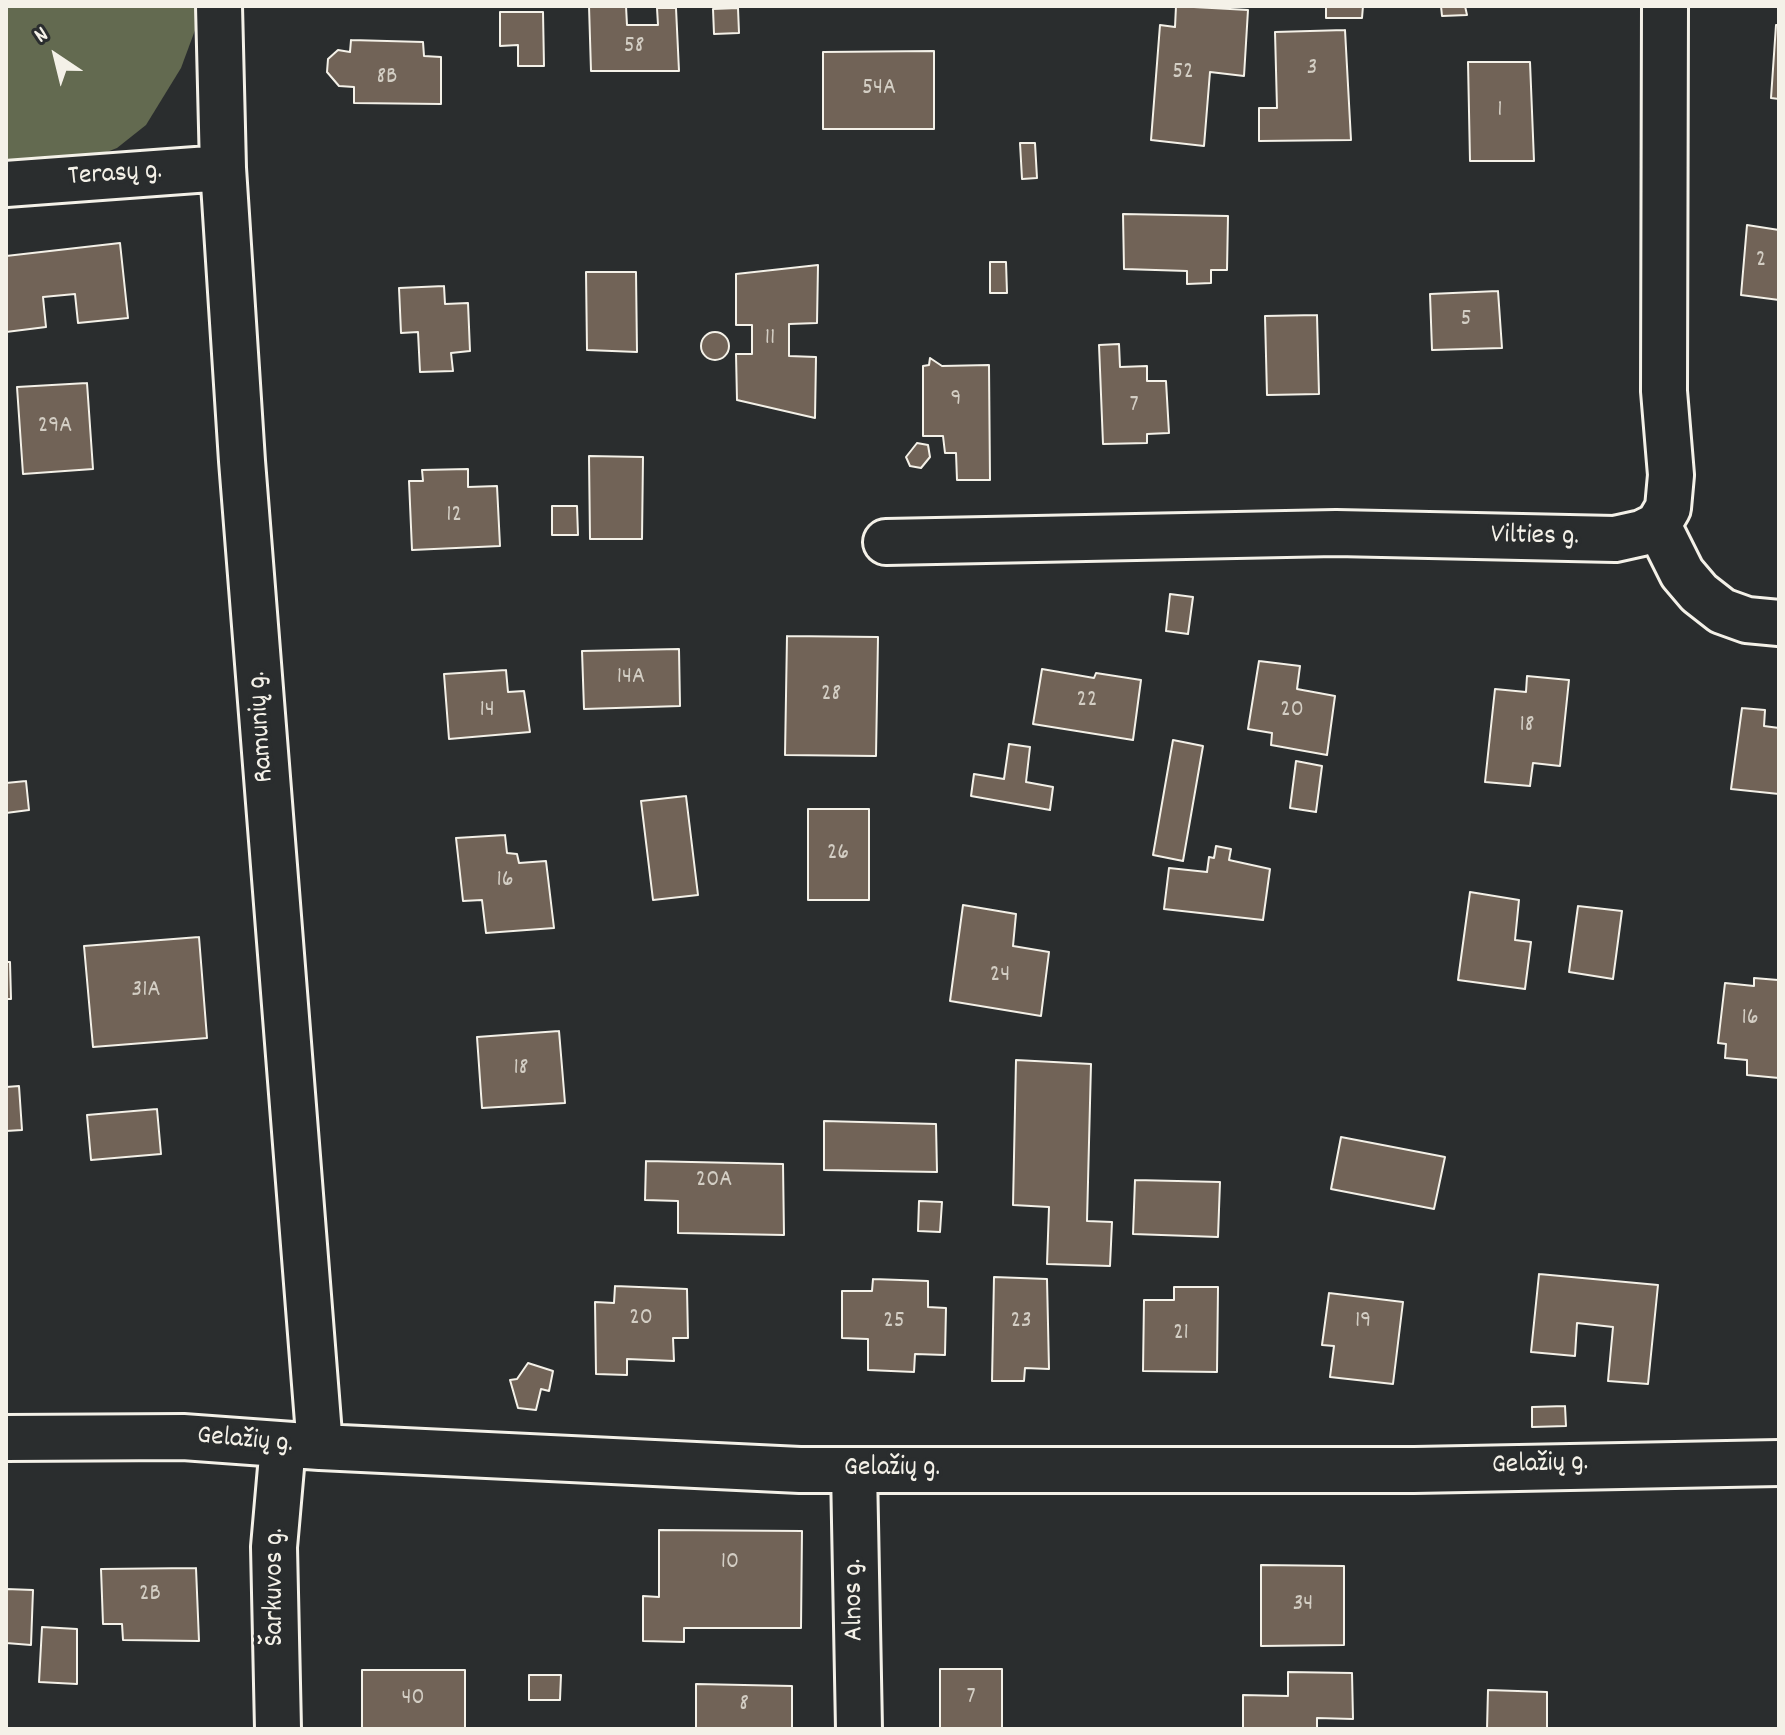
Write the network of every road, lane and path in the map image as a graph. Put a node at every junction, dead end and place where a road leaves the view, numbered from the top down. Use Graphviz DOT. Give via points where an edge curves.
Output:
graph roads {
  1 [pos="219,6"];
  2 [pos="1665,6"];
  3 [pos="223,168"];
  4 [pos="6,184"];
  5 [pos="1658,525"];
  6 [pos="886,542"];
  7 [pos="1779,623"];
  8 [pos="6,1438"];
  9 [pos="301,1446"];
  10 [pos="1779,1463"];
  11 [pos="854,1470"];
  12 [pos="278,1729"];
  13 [pos="859,1729"];
  1 -- 3 [label="street, Ramunių g."];
  2 -- 5 [label="street" via="1664,391 1671,475 1668,508"];
  3 -- 4 [label="street, Terasų g."];
  3 -- 9 [label="street, Ramunių g."];
  5 -- 6 [label="street, Vilties g." via="1615,539 1336,533"];
  5 -- 7 [label="street" via="1682,573 1699,593 1722,611"];
  8 -- 9 [label="street, Gelažių g." via="183,1437"];
  9 -- 11 [label="street, Gelažių g."];
  9 -- 12 [label="street, Šarkuvos g." via="274,1547"];
  10 -- 11 [label="street, Gelažių g." via="1414,1470"];
  11 -- 13 [label="street, Alnos g."];
}
